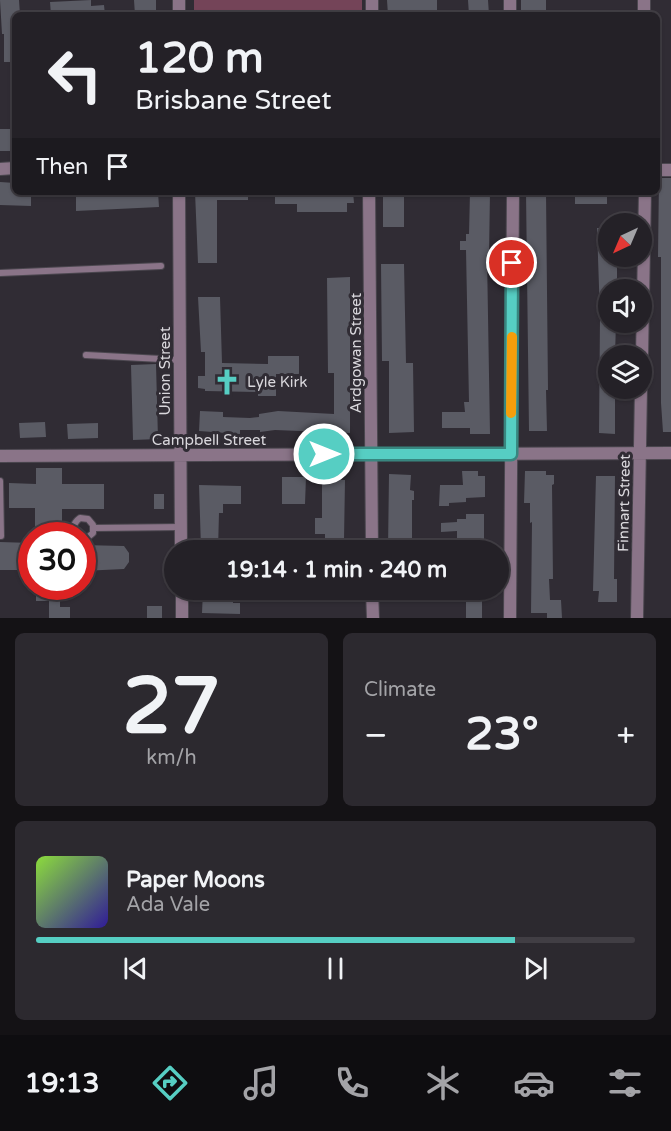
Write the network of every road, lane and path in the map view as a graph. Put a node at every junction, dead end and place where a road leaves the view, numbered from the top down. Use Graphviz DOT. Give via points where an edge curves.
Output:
graph roads {
  1 [pos="179,195"];
  2 [pos="369,195"];
  3 [pos="513,195"];
  4 [pos="645,195"];
  5 [pos="161,266"];
  6 [pos="0,273"];
  7 [pos="642,345"];
  8 [pos="86,355"];
  9 [pos="180,360"];
  10 [pos="641,399"];
  11 [pos="640,453"];
  12 [pos="671,453"];
  13 [pos="371,454"];
  14 [pos="511,454"];
  15 [pos="181,455"];
  16 [pos="0,456"];
  17 [pos="0,481"];
  18 [pos="76,522"];
  19 [pos="91,522"];
  20 [pos="181,527"];
  21 [pos="96,528"];
  22 [pos="1,536"];
  23 [pos="181,540"];
  24 [pos="372,540"];
  25 [pos="182,600"];
  26 [pos="372,600"];
  27 [pos="182,618"];
  28 [pos="373,618"];
  29 [pos="510,618"];
  30 [pos="638,618"];
  1 -- 9 [label="street, Union Street"];
  2 -- 13 [label="street, Ardgowan Street"];
  3 -- 14 [label="street"];
  4 -- 7 [label="street"];
  5 -- 6 [label="lane"];
  8 -- 9 [label="lane"];
  9 -- 15 [label="street, Union Street"];
  10 -- 11 [label="street, Finnart Street"];
  11 -- 12 [label="street, Campbell Street"];
  11 -- 14 [label="street, Campbell Street"];
  11 -- 30 [label="street, Finnart Street"];
  13 -- 14 [label="street, Campbell Street"];
  13 -- 15 [label="street, Campbell Street"];
  13 -- 24 [label="street, Ardgowan Street"];
  14 -- 29 [label="street"];
  15 -- 16 [label="street, Campbell Street"];
  15 -- 20 [label="street, Union Street"];
  17 -- 22 [label="lane"];
  18 -- 19 [label="lane" via="80,518"];
  20 -- 21 [label="lane"];
  20 -- 23 [label="street, Union Street"];
  25 -- 27 [label="street"];
  26 -- 28 [label="street"];
}
